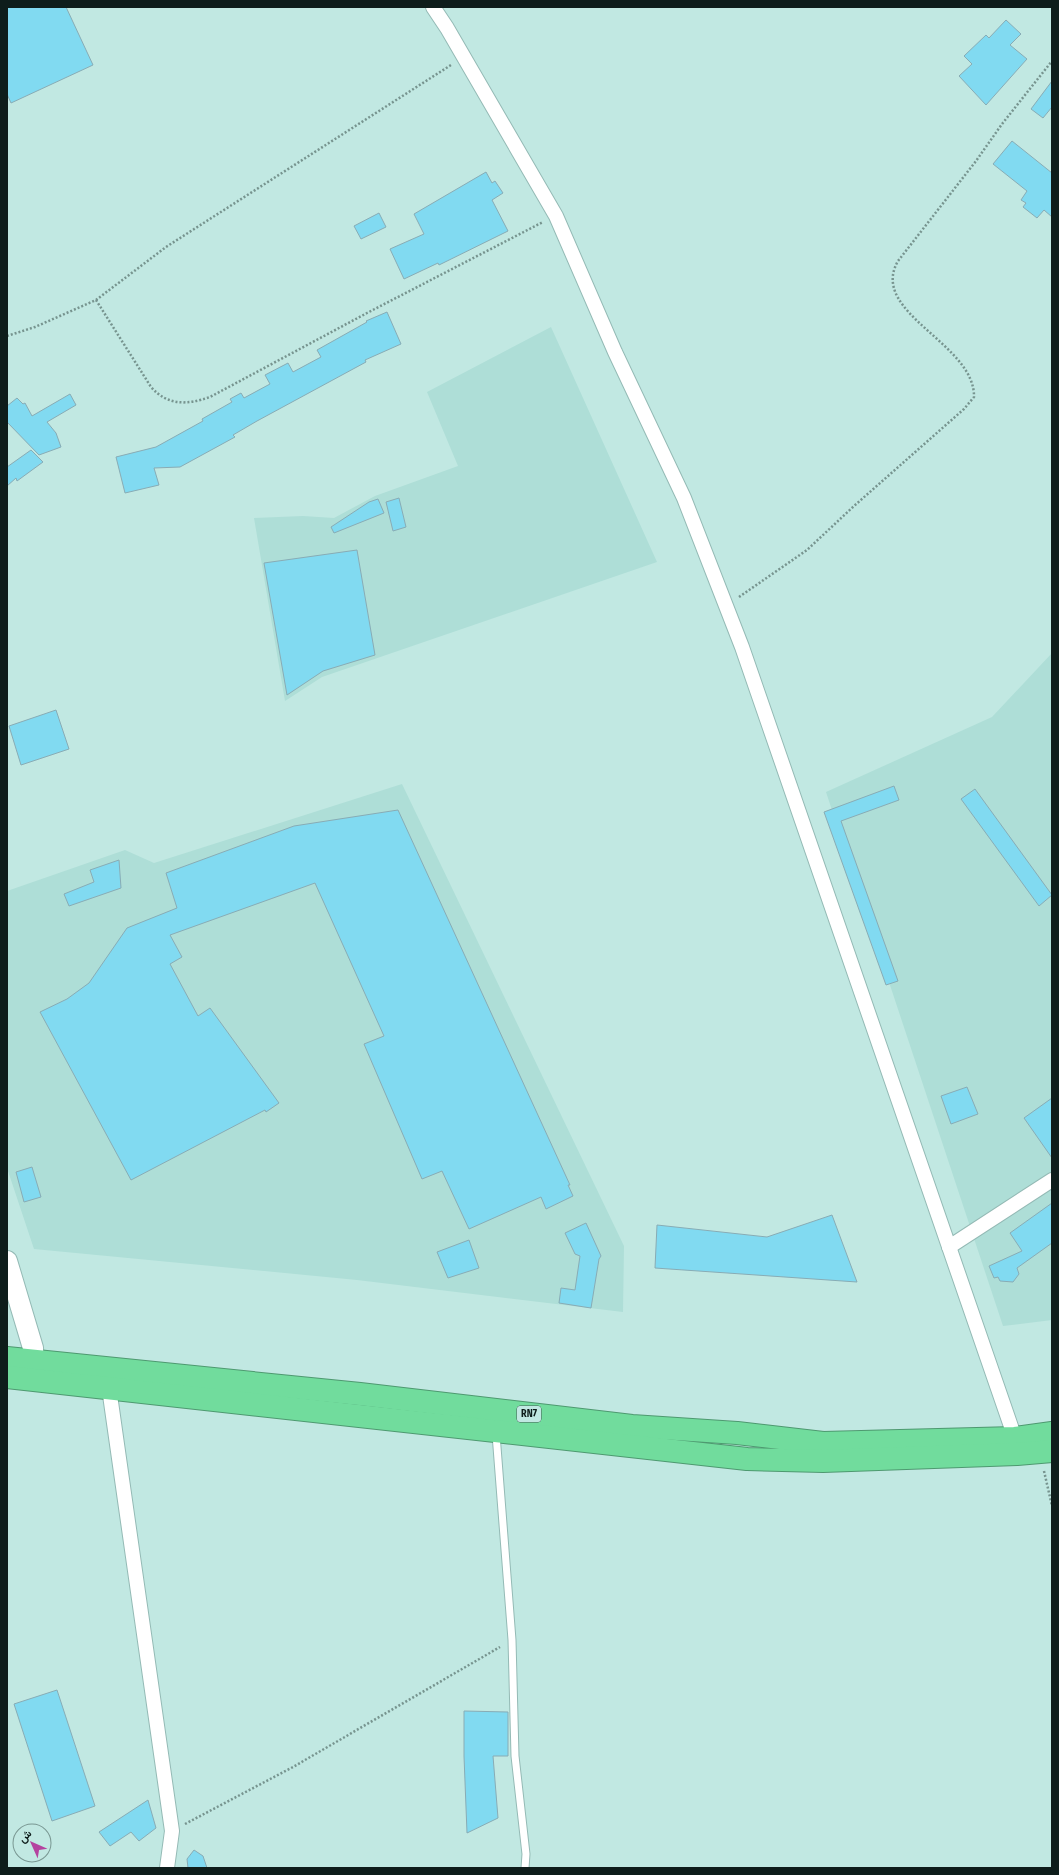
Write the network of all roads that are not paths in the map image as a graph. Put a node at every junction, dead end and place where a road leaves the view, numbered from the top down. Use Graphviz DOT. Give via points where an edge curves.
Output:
graph roads {
  1 [pos="433,7"];
  2 [pos="1052,1180"];
  3 [pos="949,1247"];
  4 [pos="7,1261"];
  5 [pos="7,1358"];
  6 [pos="35,1370"];
  7 [pos="7,1377"];
  8 [pos="109,1388"];
  9 [pos="496,1430"];
  10 [pos="1052,1432"];
  11 [pos="1016,1446"];
  12 [pos="1046,1452"];
  13 [pos="167,1868"];
  14 [pos="525,1868"];
  1 -- 3 [label="street" via="448,28 556,216 615,352 684,498 742,647"];
  2 -- 3 [label="street"];
  3 -- 11 [label="street"];
  4 -- 6 [label="street" via="33,1348"];
  5 -- 6 [label="highway, RN7"];
  6 -- 7 [label="highway, RN7"];
  6 -- 8 [label="highway, RN7"];
  6 -- 11 [label="highway, RN7" via="360,1394 632,1426 823,1443"];
  8 -- 9 [label="highway, RN7"];
  8 -- 13 [label="street" via="172,1832"];
  9 -- 11 [label="highway, RN7" via="747,1459 823,1461"];
  9 -- 14 [label="lane" via="512,1640 515,1756 526,1854"];
  10 -- 11 [label="highway, RN7"];
  11 -- 12 [label="highway, RN7"];
}
